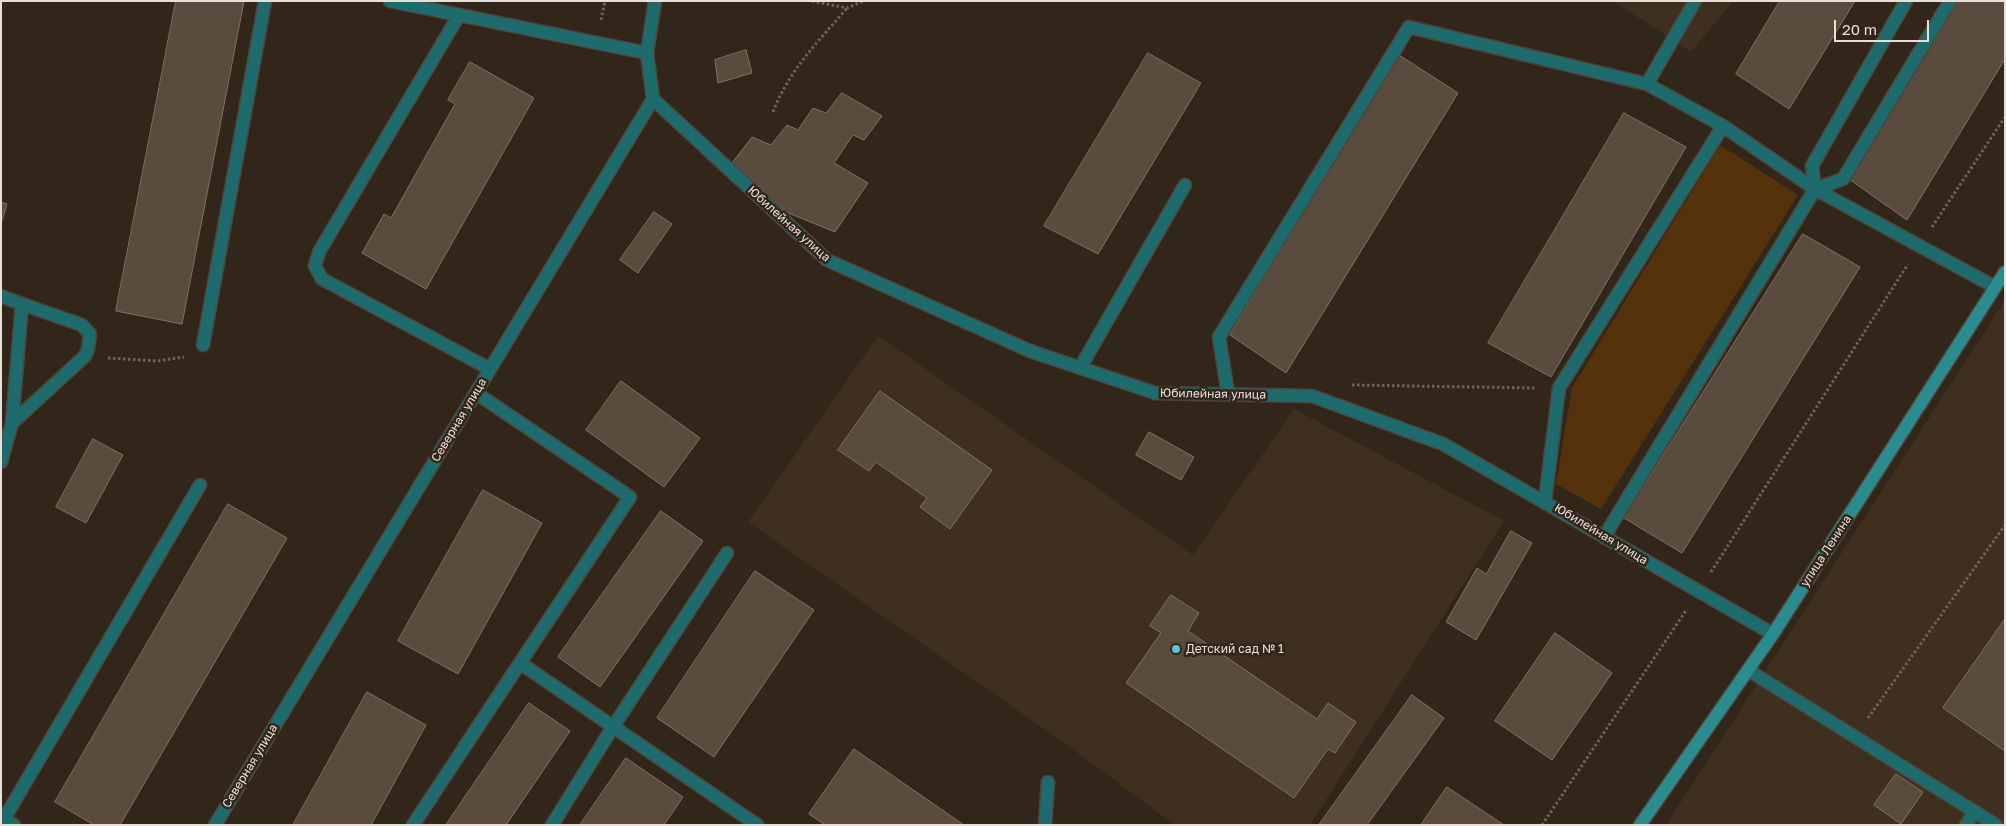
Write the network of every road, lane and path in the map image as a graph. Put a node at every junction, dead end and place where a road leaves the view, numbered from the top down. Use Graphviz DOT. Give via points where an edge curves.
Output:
graph roads {
  1 [pos="265,1"];
  2 [pos="390,1"];
  3 [pos="655,1"];
  4 [pos="812,1"];
  5 [pos="864,1"];
  6 [pos="1695,1"];
  7 [pos="1906,1"];
  8 [pos="1950,1"];
  9 [pos="847,8"];
  10 [pos="459,15"];
  11 [pos="648,53"];
  12 [pos="1647,84"];
  13 [pos="653,99"];
  14 [pos="773,112"];
  15 [pos="2005,117"];
  16 [pos="1723,126"];
  17 [pos="1185,185"];
  18 [pos="1815,189"];
  19 [pos="1920,246"];
  20 [pos="2005,272"];
  21 [pos="1995,286"];
  22 [pos="1,296"];
  23 [pos="22,304"];
  24 [pos="204,345"];
  25 [pos="85,356"];
  26 [pos="1080,368"];
  27 [pos="490,369"];
  28 [pos="1344,384"];
  29 [pos="1559,388"];
  30 [pos="476,393"];
  31 [pos="1228,394"];
  32 [pos="12,423"];
  33 [pos="1,462"];
  34 [pos="200,485"];
  35 [pos="1545,501"];
  36 [pos="2005,525"];
  37 [pos="1604,537"];
  38 [pos="727,553"];
  39 [pos="1699,591"];
  40 [pos="1773,634"];
  41 [pos="520,663"];
  42 [pos="1748,670"];
  43 [pos="613,727"];
  44 [pos="1855,736"];
  45 [pos="1048,782"];
  46 [pos="1975,811"];
  47 [pos="14,825"];
  48 [pos="215,825"];
  49 [pos="414,825"];
  50 [pos="552,825"];
  51 [pos="757,825"];
  52 [pos="1045,825"];
  53 [pos="1542,825"];
  54 [pos="1640,825"];
  55 [pos="1966,825"];
  56 [pos="1996,825"];
  1 -- 24 [label="street"];
  2 -- 10 [label="street"];
  3 -- 11 [label="street"];
  4 -- 9 [label="path"];
  5 -- 9 [label="path"];
  6 -- 12 [label="street"];
  7 -- 18 [label="street" via="1812,166"];
  8 -- 18 [label="street" via="1843,179"];
  9 -- 14 [label="path" via="795,69"];
  10 -- 11 [label="street"];
  10 -- 27 [label="street" via="319,252 315,266 322,279"];
  11 -- 13 [label="street"];
  12 -- 16 [label="street"];
  12 -- 31 [label="street" via="1409,27 1219,337"];
  13 -- 26 [label="street, Юбилейная улица" via="826,260 1030,351"];
  13 -- 27 [label="street, Северная улица"];
  15 -- 19 [label="path"];
  16 -- 18 [label="street"];
  16 -- 29 [label="street"];
  17 -- 26 [label="street"];
  18 -- 19 [label="street"];
  18 -- 37 [label="street"];
  19 -- 21 [label="street"];
  19 -- 39 [label="path"];
  20 -- 21 [label="main road, улица Ленина"];
  21 -- 40 [label="main road, улица Ленина"];
  22 -- 23 [label="street"];
  23 -- 25 [label="street" via="82,325 90,334"];
  23 -- 32 [label="street"];
  24 -- 25 [label="path" via="190,356 157,361"];
  25 -- 32 [label="street"];
  26 -- 31 [label="street, Юбилейная улица" via="1155,393"];
  27 -- 30 [label="street, Северная улица"];
  28 -- 29 [label="path"];
  29 -- 35 [label="street"];
  30 -- 41 [label="street" via="630,497"];
  30 -- 48 [label="street, Северная улица"];
  31 -- 35 [label="street, Юбилейная улица" via="1312,396 1443,444"];
  32 -- 33 [label="street"];
  34 -- 47 [label="street" via="4,820"];
  35 -- 37 [label="street, Юбилейная улица"];
  36 -- 44 [label="path"];
  37 -- 39 [label="street, Юбилейная улица"];
  38 -- 43 [label="street"];
  39 -- 40 [label="street, Юбилейная улица"];
  39 -- 53 [label="path"];
  40 -- 42 [label="main road, улица Ленина"];
  41 -- 43 [label="street"];
  41 -- 49 [label="street"];
  42 -- 44 [label="street"];
  42 -- 54 [label="main road, улица Ленина"];
  43 -- 50 [label="street"];
  43 -- 51 [label="street"];
  44 -- 46 [label="street"];
  45 -- 52 [label="street"];
  46 -- 55 [label="street"];
  46 -- 56 [label="street"];
}
